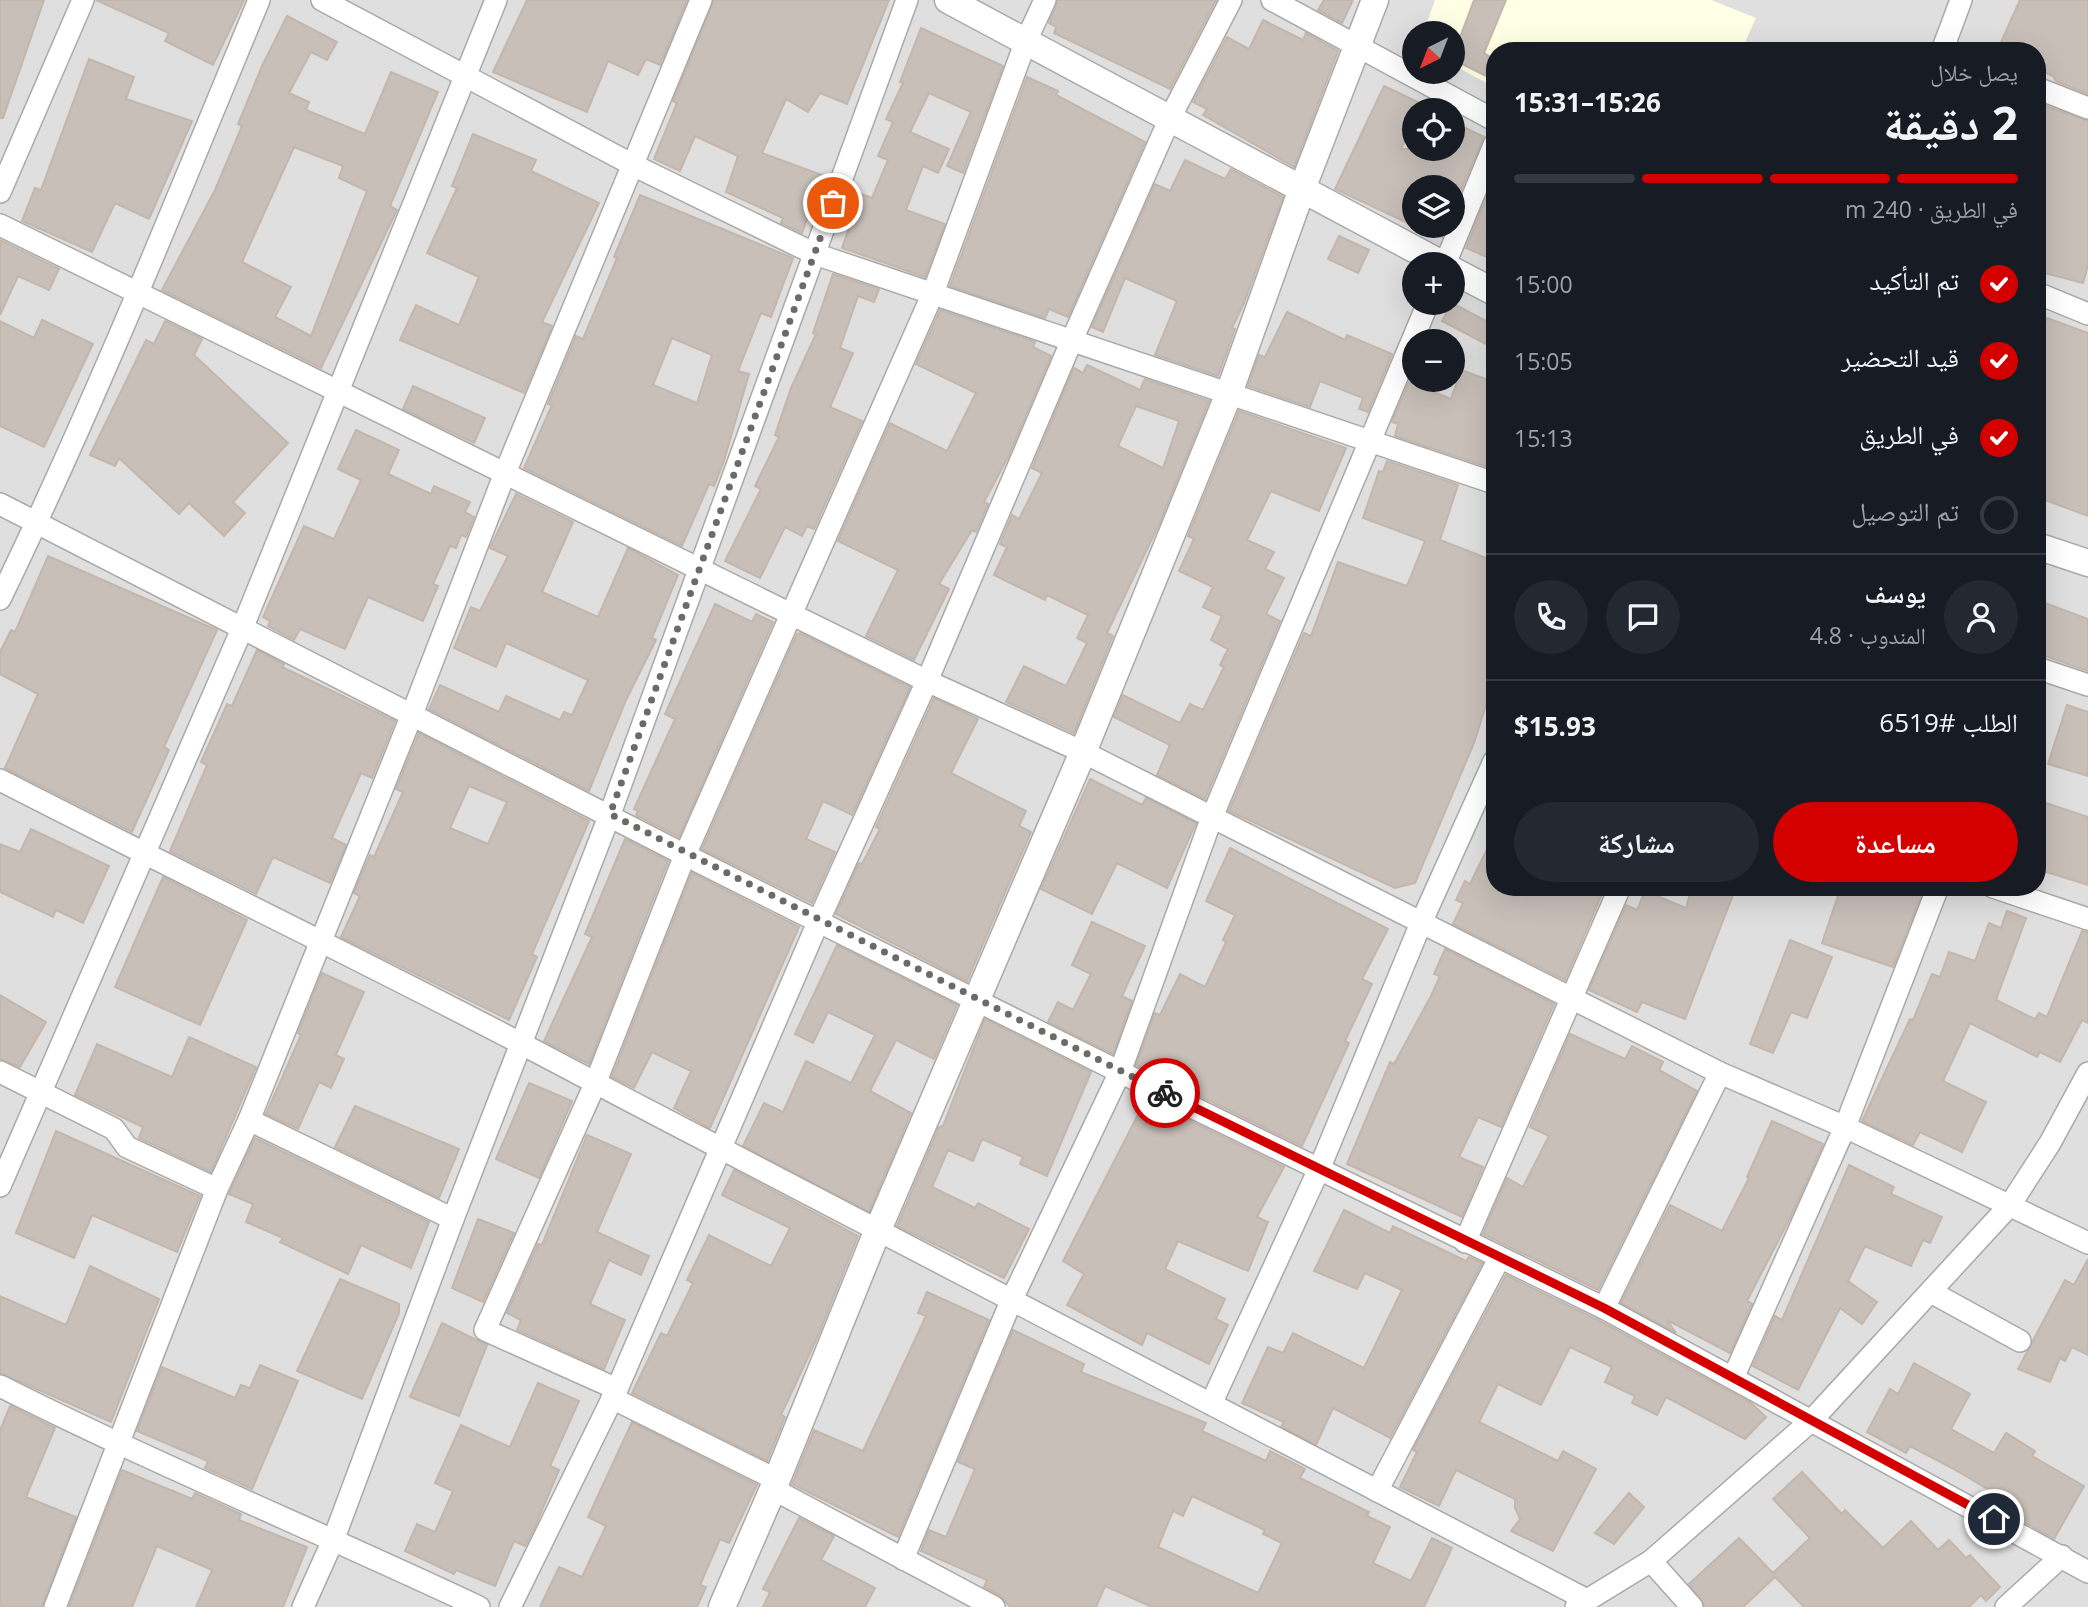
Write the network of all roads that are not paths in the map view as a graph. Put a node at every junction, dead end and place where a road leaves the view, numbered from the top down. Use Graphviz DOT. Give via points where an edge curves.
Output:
graph roads {
  1 [pos="83,0"];
  2 [pos="259,0"];
  3 [pos="322,0"];
  4 [pos="496,0"];
  5 [pos="701,0"];
  6 [pos="907,0"];
  7 [pos="948,0"];
  8 [pos="1045,0"];
  9 [pos="1231,0"];
  10 [pos="1272,0"];
  11 [pos="1375,0"];
  12 [pos="1961,0"];
  13 [pos="1026,41"];
  14 [pos="1945,42"];
  15 [pos="1357,46"];
  16 [pos="464,75"];
  17 [pos="2046,92"];
  18 [pos="2088,108"];
  19 [pos="1486,116"];
  20 [pos="1170,118"];
  21 [pos="1486,164"];
  22 [pos="633,165"];
  23 [pos="1301,189"];
  24 [pos="0,192"];
  25 [pos="0,225"];
  26 [pos="1420,252"];
  27 [pos="1448,252"];
  28 [pos="815,254"];
  29 [pos="1465,277"];
  30 [pos="1486,288"];
  31 [pos="933,293"];
  32 [pos="138,295"];
  33 [pos="2046,297"];
  34 [pos="2088,314"];
  35 [pos="1423,315"];
  36 [pos="1072,340"];
  37 [pos="337,392"];
  38 [pos="1228,396"];
  39 [pos="1371,441"];
  40 [pos="505,473"];
  41 [pos="1486,480"];
  42 [pos="0,504"];
  43 [pos="38,521"];
  44 [pos="2046,549"];
  45 [pos="2088,563"];
  46 [pos="701,569"];
  47 [pos="0,599"];
  48 [pos="793,613"];
  49 [pos="242,629"];
  50 [pos="2046,671"];
  51 [pos="927,681"];
  52 [pos="2088,685"];
  53 [pos="411,717"];
  54 [pos="1083,752"];
  55 [pos="1486,779"];
  56 [pos="0,780"];
  57 [pos="610,814"];
  58 [pos="1212,817"];
  59 [pos="143,854"];
  60 [pos="685,855"];
  61 [pos="1616,896"];
  62 [pos="1935,896"];
  63 [pos="2020,896"];
  64 [pos="2088,919"];
  65 [pos="819,920"];
  66 [pos="1421,923"];
  67 [pos="320,942"];
  68 [pos="976,999"];
  69 [pos="1572,999"];
  70 [pos="520,1043"];
  71 [pos="0,1072"];
  72 [pos="1120,1072"];
  73 [pos="1720,1073"];
  74 [pos="2088,1073"];
  75 [pos="595,1084"];
  76 [pos="42,1093"];
  77 [pos="248,1120"];
  78 [pos="1845,1127"];
  79 [pos="720,1151"];
  80 [pos="1320,1167"];
  81 [pos="0,1186"];
  82 [pos="217,1189"];
  83 [pos="2011,1205"];
  84 [pos="453,1219"];
  85 [pos="877,1232"];
  86 [pos="1465,1241"];
  87 [pos="2088,1243"];
  88 [pos="1499,1259"];
  89 [pos="1931,1292"];
  90 [pos="1012,1299"];
  91 [pos="1604,1308"];
  92 [pos="2020,1341"];
  93 [pos="1733,1378"];
  94 [pos="0,1386"];
  95 [pos="615,1394"];
  96 [pos="1212,1404"];
  97 [pos="1812,1420"];
  98 [pos="118,1446"];
  99 [pos="775,1485"];
  100 [pos="1377,1491"];
  101 [pos="334,1538"];
  102 [pos="2062,1556"];
  103 [pos="903,1559"];
  104 [pos="1651,1562"];
  105 [pos="2088,1572"];
  106 [pos="1581,1603"];
  107 [pos="55,1607"];
  108 [pos="303,1607"];
  109 [pos="479,1607"];
  110 [pos="510,1607"];
  111 [pos="722,1607"];
  112 [pos="994,1607"];
  113 [pos="1692,1607"];
  114 [pos="2006,1607"];
  1 -- 24 [label="street"];
  2 -- 32 [label="street"];
  3 -- 16 [label="street"];
  4 -- 16 [label="street"];
  5 -- 22 [label="street"];
  6 -- 28 [label="street"];
  7 -- 13 [label="street"];
  8 -- 13 [label="street"];
  9 -- 20 [label="street"];
  10 -- 15 [label="street"];
  11 -- 15 [label="street"];
  12 -- 14 [label="street"];
  13 -- 20 [label="street"];
  13 -- 31 [label="street"];
  15 -- 19 [label="street"];
  15 -- 23 [label="street"];
  16 -- 22 [label="street"];
  16 -- 37 [label="street"];
  17 -- 18 [label="street"];
  20 -- 23 [label="street"];
  20 -- 36 [label="street"];
  21 -- 27 [label="street"];
  22 -- 28 [label="street"];
  22 -- 40 [label="street"];
  23 -- 26 [label="street"];
  23 -- 38 [label="street"];
  25 -- 32 [label="street"];
  28 -- 31 [label="street"];
  28 -- 46 [label="street"];
  29 -- 30 [label="street"];
  31 -- 36 [label="street"];
  31 -- 48 [label="street"];
  32 -- 37 [label="street"];
  32 -- 43 [label="street"];
  33 -- 34 [label="street"];
  35 -- 39 [label="street"];
  36 -- 38 [label="street"];
  36 -- 51 [label="street"];
  37 -- 40 [label="street"];
  37 -- 49 [label="street"];
  38 -- 39 [label="street"];
  38 -- 54 [label="street"];
  39 -- 41 [label="street"];
  39 -- 58 [label="street"];
  40 -- 46 [label="street"];
  40 -- 53 [label="street"];
  42 -- 43 [label="street"];
  43 -- 47 [label="street"];
  43 -- 49 [label="street"];
  44 -- 45 [label="street"];
  46 -- 48 [label="street"];
  46 -- 57 [label="street"];
  48 -- 51 [label="street"];
  48 -- 60 [label="street"];
  49 -- 53 [label="street"];
  49 -- 59 [label="street"];
  50 -- 52 [label="street"];
  51 -- 54 [label="street"];
  51 -- 65 [label="street"];
  53 -- 57 [label="street"];
  53 -- 67 [label="street"];
  54 -- 58 [label="street"];
  54 -- 68 [label="street"];
  55 -- 66 [label="street"];
  56 -- 59 [label="street"];
  57 -- 60 [label="street"];
  57 -- 70 [label="street"];
  58 -- 66 [label="street"];
  58 -- 72 [label="street"];
  59 -- 67 [label="street"];
  59 -- 76 [label="street"];
  60 -- 65 [label="street"];
  60 -- 75 [label="street"];
  61 -- 69 [label="street"];
  62 -- 78 [label="street"];
  63 -- 64 [label="street"];
  65 -- 68 [label="street"];
  65 -- 79 [label="street"];
  66 -- 69 [label="street"];
  66 -- 80 [label="street"];
  67 -- 70 [label="street"];
  67 -- 77 [label="street"];
  68 -- 72 [label="street"];
  68 -- 85 [label="street"];
  69 -- 73 [label="street"];
  69 -- 86 [label="street"];
  70 -- 75 [label="street"];
  70 -- 84 [label="street"];
  71 -- 76 [label="street"];
  72 -- 80 [label="street"];
  72 -- 90 [label="street"];
  73 -- 78 [label="street"];
  73 -- 91 [label="street"];
  74 -- 83 [label="street"];
  75 -- 79 [label="street"];
  75 -- 95 [label="street" via="485,1330"];
  76 -- 81 [label="street"];
  76 -- 82 [label="street" via="114,1129 127,1147"];
  77 -- 82 [label="street"];
  77 -- 84 [label="street"];
  78 -- 83 [label="street"];
  78 -- 93 [label="street"];
  79 -- 85 [label="street"];
  79 -- 95 [label="street"];
  80 -- 86 [label="street"];
  80 -- 96 [label="street"];
  82 -- 98 [label="street"];
  83 -- 87 [label="street"];
  83 -- 89 [label="street"];
  84 -- 101 [label="street"];
  85 -- 90 [label="street"];
  85 -- 99 [label="street"];
  86 -- 88 [label="street"];
  88 -- 91 [label="street"];
  88 -- 100 [label="street"];
  89 -- 92 [label="street"];
  89 -- 97 [label="street"];
  90 -- 96 [label="street"];
  90 -- 103 [label="street"];
  91 -- 93 [label="street"];
  93 -- 97 [label="street"];
  94 -- 98 [label="street"];
  95 -- 99 [label="street"];
  95 -- 110 [label="street"];
  96 -- 100 [label="street"];
  97 -- 102 [label="street"];
  97 -- 104 [label="street"];
  98 -- 101 [label="street"];
  98 -- 107 [label="street"];
  99 -- 103 [label="street"];
  99 -- 111 [label="street"];
  100 -- 106 [label="street"];
  101 -- 108 [label="street"];
  101 -- 109 [label="street"];
  102 -- 105 [label="street"];
  102 -- 114 [label="street"];
  103 -- 112 [label="street"];
  104 -- 106 [label="street"];
  104 -- 113 [label="street"];
}
